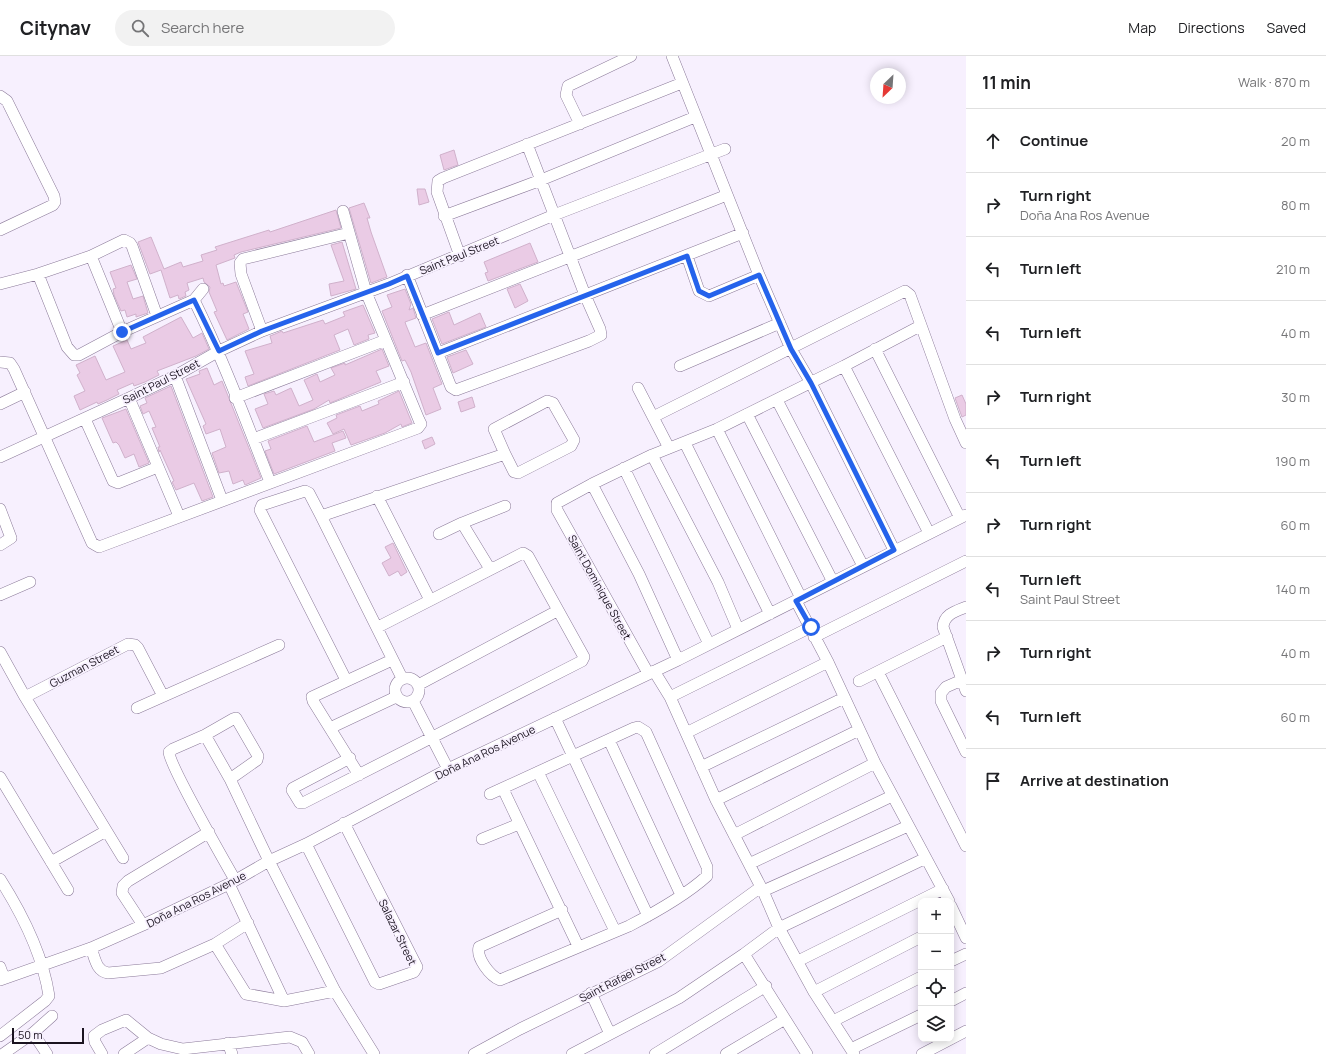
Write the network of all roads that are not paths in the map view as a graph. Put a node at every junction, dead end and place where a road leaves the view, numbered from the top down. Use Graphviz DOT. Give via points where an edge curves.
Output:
graph roads {
  1 [pos="631,56"];
  2 [pos="672,56"];
  3 [pos="682,83"];
  4 [pos="0,96"];
  5 [pos="695,117"];
  6 [pos="580,124"];
  7 [pos="527,144"];
  8 [pos="725,149"];
  9 [pos="711,154"];
  10 [pos="541,180"];
  11 [pos="727,195"];
  12 [pos="343,211"];
  13 [pos="554,215"];
  14 [pos="444,216"];
  15 [pos="0,230"];
  16 [pos="349,233"];
  17 [pos="743,233"];
  18 [pos="91,256"];
  19 [pos="460,256"];
  20 [pos="571,256"];
  21 [pos="687,256"];
  22 [pos="38,274"];
  23 [pos="759,275"];
  24 [pos="407,276"];
  25 [pos="0,284"];
  26 [pos="203,289"];
  27 [pos="366,292"];
  28 [pos="585,295"];
  29 [pos="194,300"];
  30 [pos="422,315"];
  31 [pos="157,316"];
  32 [pos="780,323"];
  33 [pos="920,326"];
  34 [pos="262,331"];
  35 [pos="122,332"];
  36 [pos="386,340"];
  37 [pos="791,349"];
  38 [pos="875,349"];
  39 [pos="219,351"];
  40 [pos="438,353"];
  41 [pos="0,362"];
  42 [pos="680,366"];
  43 [pos="844,366"];
  44 [pos="175,376"];
  45 [pos="404,382"];
  46 [pos="811,383"];
  47 [pos="638,388"];
  48 [pos="25,392"];
  49 [pos="129,398"];
  50 [pos="235,398"];
  51 [pos="777,400"];
  52 [pos="0,404"];
  53 [pos="747,414"];
  54 [pos="653,417"];
  55 [pos="85,419"];
  56 [pos="717,429"];
  57 [pos="46,437"];
  58 [pos="253,440"];
  59 [pos="684,443"];
  60 [pos="966,443"];
  61 [pos="669,448"];
  62 [pos="505,454"];
  63 [pos="652,455"];
  64 [pos="0,457"];
  65 [pos="158,467"];
  66 [pos="624,468"];
  67 [pos="270,482"];
  68 [pos="592,484"];
  69 [pos="377,496"];
  70 [pos="222,500"];
  71 [pos="505,506"];
  72 [pos="0,509"];
  73 [pos="179,516"];
  74 [pos="321,516"];
  75 [pos="963,517"];
  76 [pos="462,523"];
  77 [pos="929,533"];
  78 [pos="439,534"];
  79 [pos="0,545"];
  80 [pos="894,550"];
  81 [pos="966,560"];
  82 [pos="863,566"];
  83 [pos="490,570"];
  84 [pos="30,582"];
  85 [pos="832,582"];
  86 [pos="0,595"];
  87 [pos="799,599"];
  88 [pos="430,600"];
  89 [pos="966,607"];
  90 [pos="557,611"];
  91 [pos="770,614"];
  92 [pos="378,627"];
  93 [pos="738,630"];
  94 [pos="812,632"];
  95 [pos="947,637"];
  96 [pos="709,644"];
  97 [pos="279,645"];
  98 [pos="0,652"];
  99 [pos="392,660"];
  100 [pos="678,660"];
  101 [pos="828,662"];
  102 [pos="652,672"];
  103 [pos="878,672"];
  104 [pos="402,678"];
  105 [pos="346,680"];
  106 [pos="962,680"];
  107 [pos="859,681"];
  108 [pos="418,685"];
  109 [pos="966,691"];
  110 [pos="162,696"];
  111 [pos="25,697"];
  112 [pos="396,697"];
  113 [pos="670,697"];
  114 [pos="844,698"];
  115 [pos="413,701"];
  116 [pos="137,708"];
  117 [pos="555,718"];
  118 [pos="330,728"];
  119 [pos="859,730"];
  120 [pos="686,733"];
  121 [pos="205,735"];
  122 [pos="431,738"];
  123 [pos="609,740"];
  124 [pos="966,752"];
  125 [pos="574,755"];
  126 [pos="350,758"];
  127 [pos="875,763"];
  128 [pos="701,767"];
  129 [pos="448,769"];
  130 [pos="538,772"];
  131 [pos="359,775"];
  132 [pos="0,777"];
  133 [pos="230,779"];
  134 [pos="503,789"];
  135 [pos="490,794"];
  136 [pos="892,796"];
  137 [pos="716,800"];
  138 [pos="344,823"];
  139 [pos="519,824"];
  140 [pos="908,826"];
  141 [pos="106,831"];
  142 [pos="209,832"];
  143 [pos="734,835"];
  144 [pos="482,839"];
  145 [pos="306,844"];
  146 [pos="966,846"];
  147 [pos="123,858"];
  148 [pos="926,858"];
  149 [pos="269,861"];
  150 [pos="51,862"];
  151 [pos="749,864"];
  152 [pos="0,879"];
  153 [pos="232,882"];
  154 [pos="943,889"];
  155 [pos="68,890"];
  156 [pos="763,891"];
  157 [pos="681,895"];
  158 [pos="948,898"];
  159 [pos="562,910"];
  160 [pos="648,916"];
  161 [pos="954,920"];
  162 [pos="248,923"];
  163 [pos="143,925"];
  164 [pos="779,928"];
  165 [pos="614,931"];
  166 [pos="966,938"];
  167 [pos="918,939"];
  168 [pos="216,944"];
  169 [pos="578,946"];
  170 [pos="91,948"];
  171 [pos="744,954"];
  172 [pos="966,954"];
  173 [pos="954,960"];
  174 [pos="798,961"];
  175 [pos="40,965"];
  176 [pos="0,967"];
  177 [pos="918,978"];
  178 [pos="2,979"];
  179 [pos="766,986"];
  180 [pos="335,991"];
  181 [pos="814,992"];
  182 [pos="966,993"];
  183 [pos="591,994"];
  184 [pos="954,999"];
  185 [pos="284,1001"];
  186 [pos="52,1016"];
  187 [pos="918,1017"];
  188 [pos="785,1019"];
  189 [pos="833,1021"];
  190 [pos="966,1031"];
  191 [pos="33,1033"];
  192 [pos="610,1034"];
  193 [pos="0,1036"];
  194 [pos="148,1038"];
  195 [pos="230,1049"];
  196 [pos="179,1051"];
  197 [pos="853,1052"];
  198 [pos="803,1053"];
  199 [pos="3,1054"];
  200 [pos="47,1054"];
  201 [pos="102,1054"];
  202 [pos="124,1054"];
  203 [pos="309,1054"];
  204 [pos="374,1054"];
  205 [pos="474,1054"];
  206 [pos="572,1054"];
  207 [pos="655,1054"];
  208 [pos="726,1054"];
  209 [pos="922,1054"];
  1 -- 6 [label="street" via="568,86 566,95"];
  2 -- 3 [label="street"];
  3 -- 5 [label="street"];
  3 -- 6 [label="street"];
  4 -- 15 [label="street" via="7,101 55,202"];
  5 -- 9 [label="street"];
  5 -- 10 [label="street"];
  6 -- 7 [label="street"];
  7 -- 10 [label="street"];
  7 -- 14 [label="street" via="438,181 437,192"];
  8 -- 9 [label="street, Saint Paul Street"];
  9 -- 11 [label="street"];
  9 -- 13 [label="street, Saint Paul Street"];
  10 -- 13 [label="street"];
  10 -- 14 [label="street"];
  11 -- 17 [label="street"];
  11 -- 20 [label="street"];
  12 -- 16 [label="street"];
  13 -- 19 [label="street, Saint Paul Street"];
  13 -- 20 [label="street"];
  14 -- 19 [label="street"];
  16 -- 27 [label="street"];
  16 -- 34 [label="street" via="243,260 240,263 241,274"];
  17 -- 21 [label="street"];
  17 -- 23 [label="street"];
  18 -- 22 [label="street"];
  18 -- 31 [label="street" via="120,240 130,243"];
  18 -- 35 [label="street"];
  19 -- 24 [label="street, Saint Paul Street"];
  20 -- 28 [label="street"];
  20 -- 30 [label="street"];
  21 -- 23 [label="street" via="699,291 709,296"];
  21 -- 28 [label="street"];
  22 -- 25 [label="street"];
  22 -- 35 [label="street" via="71,354 79,355"];
  23 -- 32 [label="street"];
  24 -- 27 [label="street, Saint Paul Street"];
  24 -- 30 [label="street"];
  26 -- 29 [label="street"];
  27 -- 34 [label="street, Saint Paul Street"];
  27 -- 36 [label="street"];
  28 -- 40 [label="street"];
  28 -- 40 [label="street" via="602,333 589,341 456,390 451,387"];
  29 -- 31 [label="street"];
  29 -- 39 [label="street"];
  30 -- 40 [label="street"];
  31 -- 35 [label="street"];
  32 -- 37 [label="street"];
  32 -- 42 [label="street"];
  33 -- 37 [label="street" via="910,295 905,291"];
  33 -- 38 [label="street"];
  33 -- 60 [label="street"];
  34 -- 39 [label="street, Saint Paul Street"];
  36 -- 45 [label="street"];
  36 -- 50 [label="street"];
  37 -- 46 [label="street"];
  37 -- 54 [label="street"];
  38 -- 43 [label="street"];
  38 -- 75 [label="street"];
  39 -- 44 [label="street, Saint Paul Street"];
  39 -- 50 [label="street"];
  41 -- 48 [label="street" via="10,363"];
  43 -- 46 [label="street"];
  43 -- 77 [label="street"];
  44 -- 49 [label="street, Saint Paul Street"];
  44 -- 70 [label="street"];
  45 -- 58 [label="street"];
  45 -- 67 [label="street" via="419,420 418,428"];
  46 -- 51 [label="street"];
  46 -- 80 [label="street"];
  47 -- 54 [label="street"];
  48 -- 52 [label="street"];
  48 -- 57 [label="street"];
  49 -- 55 [label="street, Saint Paul Street"];
  49 -- 65 [label="street"];
  50 -- 58 [label="street"];
  51 -- 53 [label="street"];
  51 -- 82 [label="street"];
  53 -- 56 [label="street"];
  53 -- 85 [label="street"];
  54 -- 61 [label="street"];
  55 -- 57 [label="street, Saint Paul Street"];
  55 -- 65 [label="street" via="112,481 118,483"];
  56 -- 59 [label="street"];
  56 -- 87 [label="street"];
  57 -- 64 [label="street, Saint Paul Street"];
  57 -- 73 [label="street" via="95,545 102,546"];
  58 -- 67 [label="street"];
  59 -- 61 [label="street"];
  59 -- 91 [label="street"];
  61 -- 63 [label="street"];
  62 -- 62 [label="street" via="494,429 547,402 553,403 574,440 571,446 518,473 514,472"];
  62 -- 69 [label="street"];
  63 -- 66 [label="street"];
  63 -- 93 [label="street" via="718,582"];
  65 -- 73 [label="street"];
  66 -- 68 [label="street"];
  66 -- 96 [label="street"];
  67 -- 70 [label="street"];
  68 -- 100 [label="street"];
  68 -- 102 [label="street, Saint Dominique Street" via="559,501 556,505 557,510"];
  69 -- 74 [label="street"];
  69 -- 88 [label="street"];
  70 -- 73 [label="street"];
  71 -- 76 [label="street"];
  72 -- 79 [label="street" via="11,538"];
  74 -- 92 [label="street"];
  74 -- 105 [label="street" via="309,494 305,492 264,504 260,509"];
  75 -- 77 [label="street, Doña Ana Ros Avenue"];
  76 -- 78 [label="street"];
  76 -- 83 [label="street"];
  77 -- 80 [label="street, Doña Ana Ros Avenue"];
  80 -- 82 [label="street, Doña Ana Ros Avenue"];
  81 -- 94 [label="street"];
  82 -- 85 [label="street, Doña Ana Ros Avenue"];
  83 -- 88 [label="street"];
  83 -- 90 [label="street" via="520,554 528,556"];
  84 -- 86 [label="street"];
  85 -- 87 [label="street, Doña Ana Ros Avenue"];
  87 -- 91 [label="street, Doña Ana Ros Avenue"];
  87 -- 94 [label="street"];
  88 -- 92 [label="street"];
  89 -- 95 [label="street" via="945,619 943,627"];
  90 -- 108 [label="street"];
  90 -- 122 [label="street" via="583,653 583,660"];
  91 -- 93 [label="street, Doña Ana Ros Avenue"];
  92 -- 99 [label="street"];
  93 -- 96 [label="street, Doña Ana Ros Avenue"];
  94 -- 101 [label="street"];
  94 -- 113 [label="street"];
  95 -- 103 [label="street"];
  95 -- 106 [label="street"];
  96 -- 100 [label="street, Doña Ana Ros Avenue"];
  97 -- 110 [label="street"];
  98 -- 111 [label="street"];
  99 -- 104 [label="street"];
  99 -- 105 [label="street"];
  100 -- 102 [label="street, Doña Ana Ros Avenue"];
  101 -- 114 [label="street"];
  101 -- 120 [label="street"];
  102 -- 113 [label="street, Saint Dominique Street"];
  102 -- 117 [label="street, Doña Ana Ros Avenue"];
  103 -- 107 [label="street"];
  103 -- 146 [label="street"];
  104 -- 108 [label="street" via="414,680"];
  104 -- 112 [label="street" via="395,686"];
  105 -- 118 [label="street" via="312,697 312,701"];
  106 -- 109 [label="street"];
  106 -- 124 [label="street" via="946,688 941,693 941,701"];
  108 -- 115 [label="street" via="417,697"];
  110 -- 111 [label="street, Guzman Street" via="138,648 131,643"];
  110 -- 116 [label="street"];
  111 -- 141 [label="street"];
  112 -- 115 [label="street" via="407,703"];
  112 -- 118 [label="street"];
  113 -- 120 [label="street, Saint Dominique Street"];
  114 -- 119 [label="street"];
  114 -- 128 [label="street"];
  115 -- 122 [label="street"];
  117 -- 125 [label="street"];
  117 -- 129 [label="street, Doña Ana Ros Avenue"];
  118 -- 126 [label="street"];
  119 -- 127 [label="street"];
  119 -- 137 [label="street"];
  120 -- 128 [label="street, Saint Dominique Street"];
  121 -- 133 [label="street"];
  121 -- 133 [label="street" via="234,718 239,720 258,756 257,760"];
  121 -- 142 [label="street" via="173,749 169,754"];
  122 -- 129 [label="street"];
  122 -- 131 [label="street"];
  123 -- 125 [label="street"];
  123 -- 157 [label="street"];
  123 -- 157 [label="street" via="638,727 646,732 707,867 707,876"];
  125 -- 130 [label="street"];
  125 -- 160 [label="street"];
  126 -- 131 [label="street"];
  126 -- 131 [label="street" via="292,790 300,803 303,803"];
  127 -- 136 [label="street"];
  127 -- 143 [label="street"];
  128 -- 137 [label="street, Saint Dominique Street"];
  129 -- 138 [label="street, Doña Ana Ros Avenue"];
  130 -- 134 [label="street"];
  130 -- 165 [label="street"];
  132 -- 150 [label="street"];
  133 -- 149 [label="street"];
  134 -- 135 [label="street"];
  134 -- 139 [label="street"];
  136 -- 140 [label="street"];
  136 -- 151 [label="street"];
  137 -- 143 [label="street, Saint Dominique Street"];
  138 -- 145 [label="street, Doña Ana Ros Avenue"];
  138 -- 145 [label="street, Salazar Street" via="417,967 414,972 379,984 376,982"];
  139 -- 144 [label="street"];
  139 -- 159 [label="street"];
  140 -- 148 [label="street"];
  140 -- 156 [label="street, Saint Rafael Street"];
  141 -- 147 [label="street"];
  141 -- 150 [label="street"];
  142 -- 153 [label="street"];
  142 -- 163 [label="street" via="123,886 122,893"];
  143 -- 151 [label="street, Saint Dominique Street"];
  145 -- 149 [label="street, Doña Ana Ros Avenue"];
  148 -- 154 [label="street"];
  148 -- 164 [label="street"];
  149 -- 153 [label="street, Doña Ana Ros Avenue"];
  149 -- 180 [label="street"];
  150 -- 155 [label="street"];
  151 -- 156 [label="street, Saint Dominique Street"];
  152 -- 175 [label="street" via="25,924"];
  153 -- 162 [label="street"];
  153 -- 163 [label="street, Doña Ana Ros Avenue"];
  154 -- 158 [label="street"];
  154 -- 174 [label="street"];
  156 -- 164 [label="street, Saint Dominique Street"];
  156 -- 183 [label="street, Saint Rafael Street" via="758,890 659,961"];
  157 -- 160 [label="street"];
  159 -- 169 [label="street"];
  159 -- 169 [label="street" via="479,947 479,956 491,975 500,980"];
  160 -- 165 [label="street"];
  161 -- 166 [label="street"];
  162 -- 168 [label="street"];
  162 -- 185 [label="street"];
  163 -- 170 [label="street, Doña Ana Ros Avenue"];
  164 -- 171 [label="street"];
  164 -- 174 [label="street, Saint Dominique Street"];
  165 -- 169 [label="street"];
  167 -- 181 [label="street"];
  168 -- 170 [label="street" via="161,968 108,973 102,972 98,967"];
  168 -- 185 [label="street" via="246,994"];
  170 -- 175 [label="street, Doña Ana Ros Avenue"];
  171 -- 179 [label="street"];
  171 -- 192 [label="street" via="679,998"];
  172 -- 173 [label="street"];
  174 -- 181 [label="street, Saint Dominique Street"];
  175 -- 178 [label="street, Doña Ana Ros Avenue"];
  175 -- 193 [label="street" via="49,996"];
  176 -- 178 [label="street"];
  177 -- 189 [label="street"];
  179 -- 188 [label="street"];
  179 -- 207 [label="street"];
  180 -- 185 [label="street"];
  180 -- 204 [label="street"];
  181 -- 189 [label="street, Saint Dominique Street"];
  182 -- 184 [label="street"];
  183 -- 192 [label="street"];
  183 -- 205 [label="street, Saint Rafael Street"];
  186 -- 191 [label="street"];
  187 -- 197 [label="street"];
  188 -- 198 [label="street"];
  188 -- 208 [label="street"];
  189 -- 197 [label="street, Saint Dominique Street"];
  190 -- 209 [label="street"];
  191 -- 199 [label="street"];
  191 -- 200 [label="street"];
  192 -- 206 [label="street"];
  194 -- 196 [label="street"];
  194 -- 201 [label="street" via="126,1020 102,1030 93,1038"];
  194 -- 202 [label="street"];
  195 -- 196 [label="street"];
  195 -- 203 [label="street" via="286,1037 302,1042"];
}
